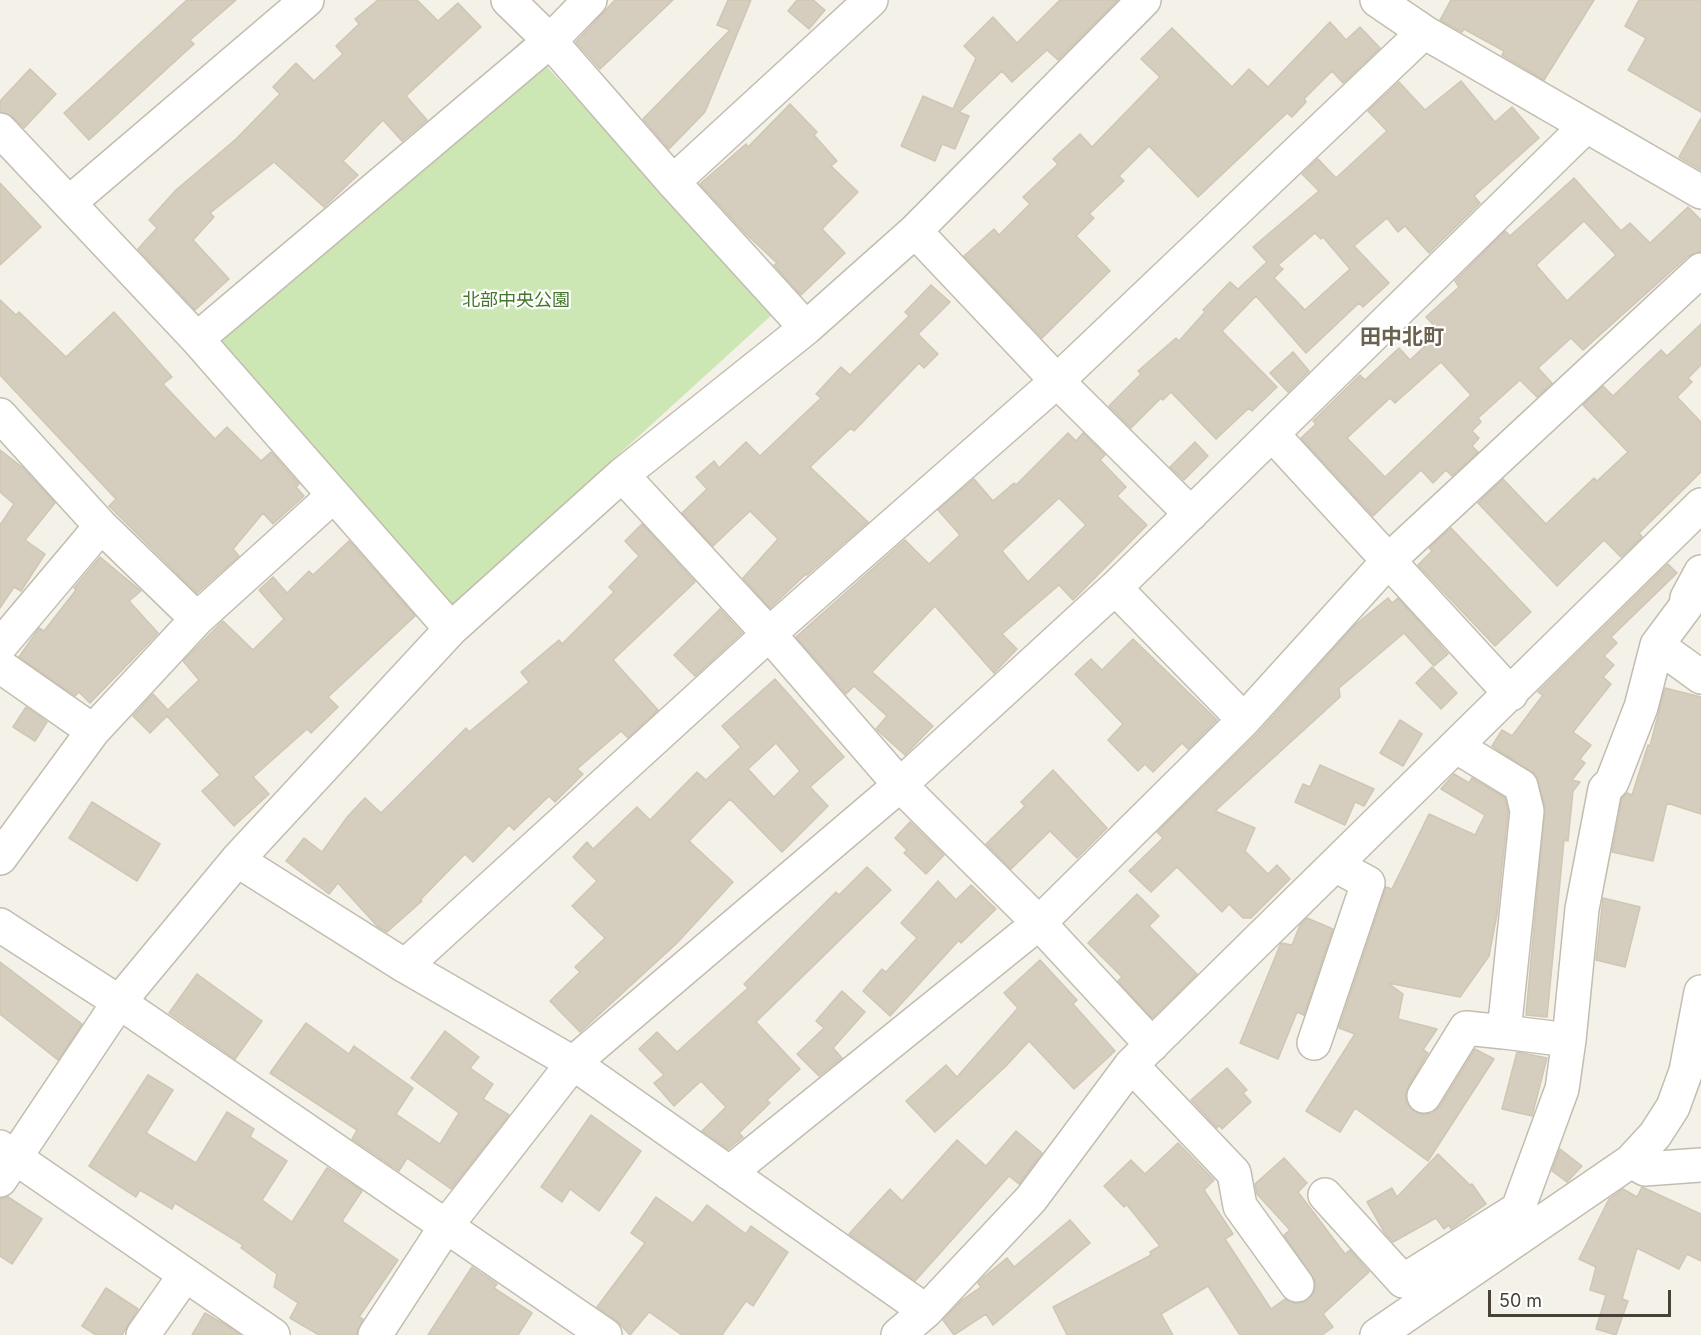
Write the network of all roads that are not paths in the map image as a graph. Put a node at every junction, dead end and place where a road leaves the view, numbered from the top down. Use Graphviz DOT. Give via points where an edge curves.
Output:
graph roads {
  1 [pos="307,0"];
  2 [pos="508,0"];
  3 [pos="590,0"];
  4 [pos="871,0"];
  5 [pos="1143,0"];
  6 [pos="1377,0"];
  7 [pos="1424,32"];
  8 [pos="550,41"];
  9 [pos="1586,126"];
  10 [pos="0,130"];
  11 [pos="673,182"];
  12 [pos="1701,192"];
  13 [pos="69,203"];
  14 [pos="915,231"];
  15 [pos="1701,270"];
  16 [pos="806,328"];
  17 [pos="197,339"];
  18 [pos="1057,381"];
  19 [pos="0,415"];
  20 [pos="1272,434"];
  21 [pos="622,475"];
  22 [pos="333,496"];
  23 [pos="1699,510"];
  24 [pos="1191,514"];
  25 [pos="100,526"];
  26 [pos="1389,560"];
  27 [pos="1701,572"];
  28 [pos="1115,588"];
  29 [pos="197,619"];
  30 [pos="451,629"];
  31 [pos="769,634"];
  32 [pos="1658,645"];
  33 [pos="0,646"];
  34 [pos="0,666"];
  35 [pos="1701,677"];
  36 [pos="1511,694"];
  37 [pos="1244,720"];
  38 [pos="93,730"];
  39 [pos="1457,747"];
  40 [pos="900,785"];
  41 [pos="0,858"];
  42 [pos="237,860"];
  43 [pos="1335,865"];
  44 [pos="1038,923"];
  45 [pos="0,925"];
  46 [pos="405,966"];
  47 [pos="1701,992"];
  48 [pos="119,1002"];
  49 [pos="1504,1032"];
  50 [pos="1324,1036"];
  51 [pos="1569,1040"];
  52 [pos="1141,1055"];
  53 [pos="573,1063"];
  54 [pos="1424,1096"];
  55 [pos="5,1161"];
  56 [pos="1631,1161"];
  57 [pos="1701,1165"];
  58 [pos="729,1173"];
  59 [pos="1325,1195"];
  60 [pos="1525,1218"];
  61 [pos="446,1226"];
  62 [pos="185,1275"];
  63 [pos="1297,1285"];
  64 [pos="926,1311"];
  65 [pos="143,1335"];
  66 [pos="273,1335"];
  67 [pos="375,1335"];
  68 [pos="605,1335"];
  69 [pos="898,1335"];
  70 [pos="1377,1335"];
  1 -- 13 [label="street"];
  2 -- 8 [label="street"];
  3 -- 8 [label="street"];
  4 -- 11 [label="street"];
  5 -- 14 [label="street"];
  6 -- 7 [label="street"];
  7 -- 9 [label="street"];
  7 -- 18 [label="street"];
  8 -- 11 [label="street"];
  8 -- 17 [label="street"];
  9 -- 12 [label="street"];
  9 -- 20 [label="street"];
  10 -- 13 [label="street"];
  11 -- 16 [label="street"];
  13 -- 17 [label="street"];
  14 -- 16 [label="street"];
  14 -- 18 [label="street"];
  15 -- 26 [label="street"];
  16 -- 21 [label="street"];
  17 -- 22 [label="street"];
  18 -- 24 [label="street"];
  18 -- 31 [label="street"];
  19 -- 25 [label="street"];
  20 -- 24 [label="street"];
  20 -- 26 [label="street"];
  21 -- 30 [label="street"];
  21 -- 31 [label="street"];
  22 -- 29 [label="street"];
  22 -- 30 [label="street"];
  23 -- 36 [label="street"];
  24 -- 28 [label="street"];
  25 -- 29 [label="street"];
  25 -- 33 [label="street"];
  26 -- 36 [label="street"];
  26 -- 37 [label="street"];
  27 -- 32 [label="street" via="1686,606"];
  28 -- 37 [label="street"];
  28 -- 40 [label="street"];
  29 -- 38 [label="street"];
  30 -- 42 [label="street"];
  31 -- 40 [label="street"];
  31 -- 46 [label="street"];
  32 -- 35 [label="street"];
  32 -- 51 [label="street" via="1641,707 1612,782 1605,789 1582,909"];
  34 -- 38 [label="street"];
  36 -- 39 [label="street"];
  37 -- 44 [label="street"];
  38 -- 41 [label="street"];
  39 -- 43 [label="street"];
  39 -- 49 [label="street" via="1521,786 1527,811"];
  40 -- 44 [label="street"];
  40 -- 53 [label="street"];
  42 -- 46 [label="street"];
  42 -- 48 [label="street"];
  43 -- 50 [label="street" via="1368,883 1362,931"];
  43 -- 52 [label="street"];
  44 -- 52 [label="street"];
  44 -- 58 [label="street"];
  45 -- 48 [label="street"];
  46 -- 53 [label="street"];
  47 -- 56 [label="street" via="1686,1071 1673,1107"];
  48 -- 55 [label="street"];
  48 -- 61 [label="street"];
  49 -- 51 [label="street"];
  49 -- 54 [label="street" via="1466,1028"];
  51 -- 60 [label="street" via="1562,1089"];
  52 -- 63 [label="street" via="1234,1173 1240,1206"];
  52 -- 64 [label="street" via="1031,1199"];
  53 -- 58 [label="street"];
  53 -- 61 [label="street"];
  55 -- 62 [label="street"];
  56 -- 57 [label="street" via="1645,1169"];
  56 -- 60 [label="street" via="1578,1199"];
  58 -- 64 [label="street"];
  59 -- 60 [label="street" via="1403,1281"];
  60 -- 70 [label="street"];
  61 -- 67 [label="street"];
  61 -- 68 [label="street"];
  62 -- 65 [label="street"];
  62 -- 66 [label="street"];
  64 -- 69 [label="street"];
}
